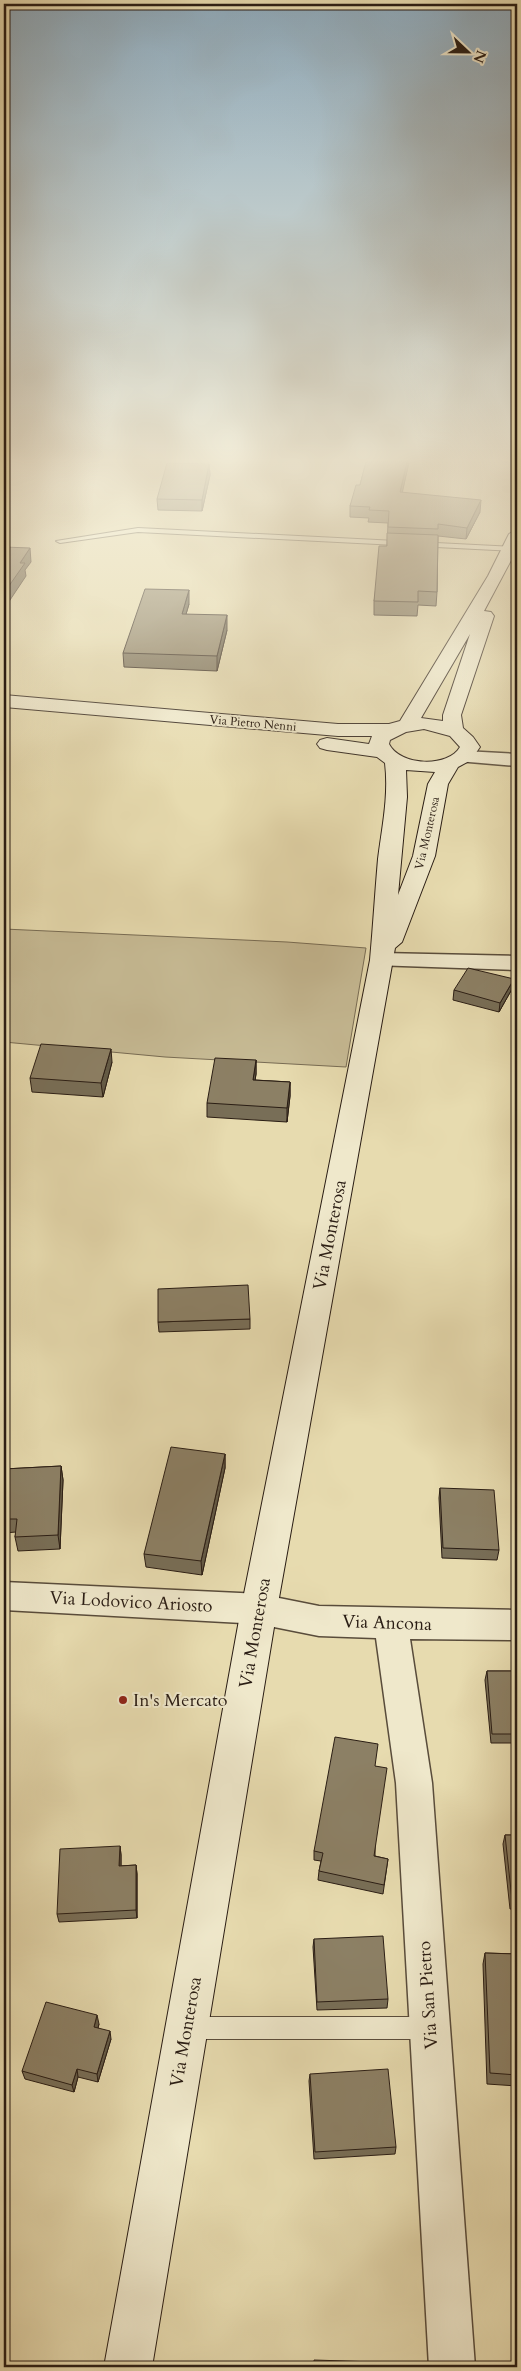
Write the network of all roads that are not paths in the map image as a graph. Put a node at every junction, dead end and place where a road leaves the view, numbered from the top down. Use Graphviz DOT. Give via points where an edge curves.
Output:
graph roads {
  1 [pos="498,573"];
  2 [pos="496,576"];
  3 [pos="4,701"];
  4 [pos="116,712"];
  5 [pos="408,724"];
  6 [pos="389,730"];
  7 [pos="517,746"];
  8 [pos="459,747"];
  9 [pos="389,756"];
  10 [pos="517,760"];
  11 [pos="382,960"];
  12 [pos="517,962"];
  13 [pos="4,1596"];
  14 [pos="259,1609"];
  15 [pos="391,1624"];
  16 [pos="517,1625"];
  17 [pos="187,2028"];
  18 [pos="430,2028"];
  19 [pos="128,2367"];
  20 [pos="452,2367"];
  1 -- 2 [label="main road, Via Monterosa"];
  2 -- 5 [label="main road, Via Monterosa"];
  2 -- 8 [label="main road, Via Monterosa" via="452,715"];
  3 -- 4 [label="main road, Via Pietro Nenni"];
  4 -- 6 [label="main road, Via Pietro Nenni" via="338,730"];
  4 -- 9 [label="main road, Via Pietro Nenni"];
  5 -- 6 [label="main road, Via Pietro Nenni"];
  5 -- 8 [label="main road, Via Pietro Nenni" via="424,723"];
  6 -- 9 [label="main road, Via Monterosa" via="382,736 380,744"];
  7 -- 8 [label="street"];
  8 -- 9 [label="main road, Via Pietro Nenni" via="435,766 414,766"];
  8 -- 10 [label="street"];
  8 -- 11 [label="main road, Via Monterosa" via="438,784 424,856"];
  9 -- 11 [label="main road, Via Monterosa" via="398,777"];
  11 -- 12 [label="street"];
  11 -- 14 [label="main road, Via Monterosa"];
  13 -- 14 [label="street, Via Lodovico Ariosto"];
  14 -- 15 [label="street, Via Ancona" via="319,1621"];
  14 -- 17 [label="main road, Via Monterosa"];
  15 -- 16 [label="street, Via Ancona"];
  15 -- 18 [label="street, Via San Pietro" via="414,1783"];
  17 -- 18 [label="lane"];
  17 -- 19 [label="main road, Via Monterosa"];
  18 -- 20 [label="street, Via San Pietro"];
}
